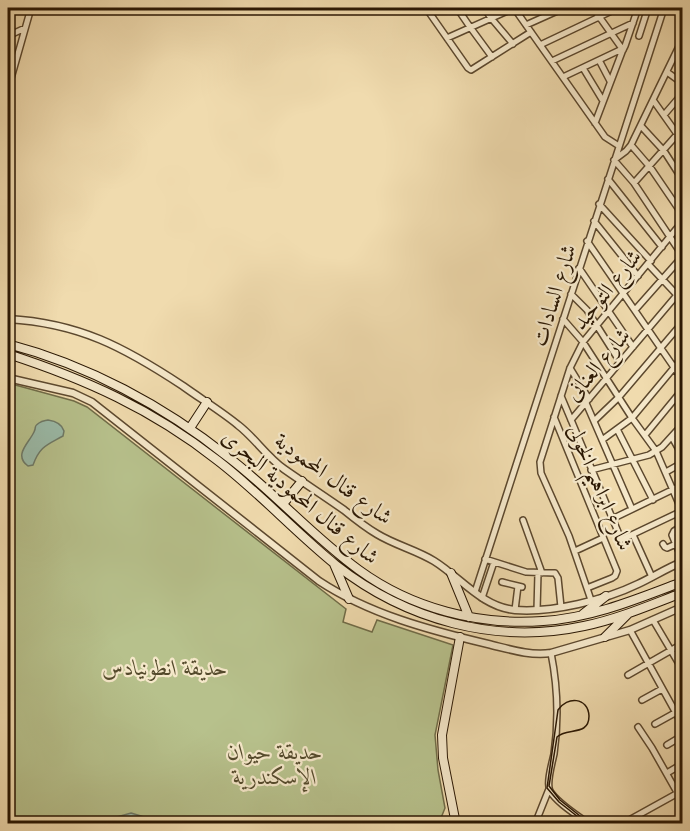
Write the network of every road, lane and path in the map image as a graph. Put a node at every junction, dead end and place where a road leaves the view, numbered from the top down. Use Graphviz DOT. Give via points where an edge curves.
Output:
graph roads {
  1 [pos="20,8"];
  2 [pos="31,8"];
  3 [pos="426,8"];
  4 [pos="457,8"];
  5 [pos="484,8"];
  6 [pos="514,8"];
  7 [pos="564,8"];
  8 [pos="593,8"];
  9 [pos="618,8"];
  10 [pos="638,8"];
  11 [pos="648,8"];
  12 [pos="664,8"];
  13 [pos="8,13"];
  14 [pos="599,16"];
  15 [pos="491,18"];
  16 [pos="633,23"];
  17 [pos="526,25"];
  18 [pos="470,27"];
  19 [pos="25,28"];
  20 [pos="531,32"];
  21 [pos="611,33"];
  22 [pos="8,36"];
  23 [pos="639,36"];
  24 [pos="447,38"];
  25 [pos="682,40"];
  26 [pos="513,44"];
  27 [pos="540,45"];
  28 [pos="622,50"];
  29 [pos="676,53"];
  30 [pos="17,57"];
  31 [pos="492,57"];
  32 [pos="682,58"];
  33 [pos="599,60"];
  34 [pos="8,61"];
  35 [pos="552,61"];
  36 [pos="582,68"];
  37 [pos="667,72"];
  38 [pos="563,77"];
  39 [pos="9,80"];
  40 [pos="678,80"];
  41 [pos="610,81"];
  42 [pos="8,89"];
  43 [pos="682,93"];
  44 [pos="653,100"];
  45 [pos="603,101"];
  46 [pos="664,115"];
  47 [pos="595,123"];
  48 [pos="641,126"];
  49 [pos="680,132"];
  50 [pos="682,141"];
  51 [pos="631,145"];
  52 [pos="619,146"];
  53 [pos="664,151"];
  54 [pos="614,160"];
  55 [pos="650,167"];
  56 [pos="608,179"];
  57 [pos="682,179"];
  58 [pos="634,183"];
  59 [pos="599,204"];
  60 [pos="682,214"];
  61 [pos="594,221"];
  62 [pos="682,222"];
  63 [pos="670,237"];
  64 [pos="587,241"];
  65 [pos="662,247"];
  66 [pos="682,256"];
  67 [pos="649,262"];
  68 [pos="579,268"];
  69 [pos="638,276"];
  70 [pos="662,279"];
  71 [pos="682,289"];
  72 [pos="571,294"];
  73 [pos="623,294"];
  74 [pos="677,295"];
  75 [pos="635,310"];
  76 [pos="608,311"];
  77 [pos="8,319"];
  78 [pos="563,319"];
  79 [pos="682,323"];
  80 [pos="597,324"];
  81 [pos="648,329"];
  82 [pos="583,342"];
  83 [pos="10,344"];
  84 [pos="633,347"];
  85 [pos="661,348"];
  86 [pos="8,354"];
  87 [pos="682,358"];
  88 [pos="8,359"];
  89 [pos="25,360"];
  90 [pos="620,362"];
  91 [pos="675,367"];
  92 [pos="570,369"];
  93 [pos="8,378"];
  94 [pos="606,379"];
  95 [pos="682,379"];
  96 [pos="682,390"];
  97 [pos="561,396"];
  98 [pos="619,398"];
  99 [pos="587,401"];
  100 [pos="207,402"];
  101 [pos="554,417"];
  102 [pos="632,418"];
  103 [pos="571,420"];
  104 [pos="594,421"];
  105 [pos="682,425"];
  106 [pos="190,428"];
  107 [pos="617,429"];
  108 [pos="645,435"];
  109 [pos="672,437"];
  110 [pos="602,440"];
  111 [pos="656,451"];
  112 [pos="682,455"];
  113 [pos="633,460"];
  114 [pos="682,463"];
  115 [pos="613,465"];
  116 [pos="591,470"];
  117 [pos="666,472"];
  118 [pos="302,481"];
  119 [pos="682,485"];
  120 [pos="673,489"];
  121 [pos="653,500"];
  122 [pos="283,504"];
  123 [pos="632,509"];
  124 [pos="682,511"];
  125 [pos="612,519"];
  126 [pos="523,520"];
  127 [pos="682,526"];
  128 [pos="633,535"];
  129 [pos="603,538"];
  130 [pos="663,544"];
  131 [pos="676,544"];
  132 [pos="681,550"];
  133 [pos="575,551"];
  134 [pos="485,559"];
  135 [pos="682,560"];
  136 [pos="494,562"];
  137 [pos="334,563"];
  138 [pos="516,570"];
  139 [pos="451,573"];
  140 [pos="540,573"];
  141 [pos="652,577"];
  142 [pos="502,582"];
  143 [pos="682,582"];
  144 [pos="518,586"];
  145 [pos="587,588"];
  146 [pos="475,592"];
  147 [pos="682,593"];
  148 [pos="606,596"];
  149 [pos="482,598"];
  150 [pos="349,599"];
  151 [pos="591,600"];
  152 [pos="561,607"];
  153 [pos="682,609"];
  154 [pos="515,610"];
  155 [pos="537,610"];
  156 [pos="629,613"];
  157 [pos="469,617"];
  158 [pos="580,617"];
  159 [pos="653,620"];
  160 [pos="630,630"];
  161 [pos="460,637"];
  162 [pos="605,637"];
  163 [pos="682,644"];
  164 [pos="672,650"];
  165 [pos="551,653"];
  166 [pos="648,664"];
  167 [pos="682,669"];
  168 [pos="628,675"];
  169 [pos="662,689"];
  170 [pos="642,700"];
  171 [pos="682,709"];
  172 [pos="676,713"];
  173 [pos="655,724"];
  174 [pos="682,724"];
  175 [pos="638,727"];
  176 [pos="682,736"];
  177 [pos="667,745"];
  178 [pos="682,764"];
  179 [pos="667,773"];
  180 [pos="549,789"];
  181 [pos="678,792"];
  182 [pos="682,801"];
  183 [pos="682,820"];
  184 [pos="586,823"];
  185 [pos="456,824"];
  186 [pos="536,824"];
  187 [pos="622,824"];
  188 [pos="677,824"];
  1 -- 13 [label="street"];
  2 -- 19 [label="street"];
  3 -- 24 [label="street"];
  4 -- 18 [label="street"];
  5 -- 15 [label="street"];
  6 -- 15 [label="street"];
  6 -- 17 [label="street"];
  7 -- 17 [label="street"];
  8 -- 14 [label="street"];
  9 -- 14 [label="street"];
  10 -- 16 [label="street"];
  11 -- 23 [label="street"];
  12 -- 52 [label="street, شارع السادات"];
  14 -- 21 [label="street"];
  14 -- 27 [label="street"];
  15 -- 18 [label="street"];
  15 -- 26 [label="street"];
  16 -- 21 [label="street"];
  16 -- 28 [label="street"];
  17 -- 20 [label="street"];
  18 -- 24 [label="street"];
  18 -- 31 [label="street"];
  19 -- 22 [label="street"];
  19 -- 30 [label="street"];
  20 -- 26 [label="street"];
  20 -- 27 [label="street"];
  21 -- 28 [label="street"];
  21 -- 35 [label="street"];
  24 -- 31 [label="street" via="470,70"];
  25 -- 29 [label="street"];
  26 -- 31 [label="street"];
  27 -- 35 [label="street"];
  28 -- 33 [label="street"];
  28 -- 41 [label="street"];
  29 -- 32 [label="street"];
  29 -- 37 [label="street"];
  30 -- 34 [label="street"];
  30 -- 39 [label="street"];
  33 -- 36 [label="street"];
  33 -- 41 [label="street"];
  35 -- 38 [label="street"];
  36 -- 38 [label="street"];
  36 -- 45 [label="street"];
  37 -- 40 [label="street"];
  37 -- 44 [label="street"];
  38 -- 47 [label="street"];
  39 -- 42 [label="street"];
  41 -- 45 [label="street"];
  43 -- 46 [label="street"];
  44 -- 46 [label="street"];
  44 -- 48 [label="street"];
  45 -- 47 [label="street"];
  46 -- 49 [label="street"];
  47 -- 52 [label="street" via="606,138"];
  48 -- 51 [label="street"];
  48 -- 53 [label="street"];
  49 -- 50 [label="street"];
  49 -- 53 [label="street"];
  51 -- 54 [label="street"];
  51 -- 55 [label="street"];
  52 -- 54 [label="street, شارع السادات"];
  53 -- 55 [label="street"];
  53 -- 57 [label="street"];
  54 -- 56 [label="street, شارع السادات"];
  54 -- 58 [label="street"];
  55 -- 58 [label="street"];
  55 -- 60 [label="street"];
  56 -- 59 [label="street, شارع السادات"];
  56 -- 65 [label="street"];
  58 -- 63 [label="street"];
  59 -- 61 [label="street, شارع السادات"];
  59 -- 67 [label="street"];
  61 -- 64 [label="street, شارع السادات"];
  61 -- 69 [label="street"];
  62 -- 63 [label="street, شارع التوحيد"];
  63 -- 65 [label="street, شارع التوحيد"];
  63 -- 66 [label="street"];
  64 -- 68 [label="street, شارع السادات"];
  64 -- 73 [label="street"];
  65 -- 67 [label="street, شارع التوحيد"];
  66 -- 70 [label="street"];
  67 -- 69 [label="street, شارع التوحيد"];
  67 -- 70 [label="street"];
  68 -- 72 [label="street, شارع السادات"];
  68 -- 76 [label="street"];
  69 -- 73 [label="street, شارع التوحيد"];
  70 -- 74 [label="street"];
  70 -- 75 [label="street"];
  71 -- 74 [label="street, شارع العنانى"];
  72 -- 78 [label="street, شارع السادات"];
  72 -- 80 [label="street"];
  73 -- 75 [label="street"];
  73 -- 76 [label="street, شارع التوحيد"];
  74 -- 81 [label="street, شارع العنانى"];
  75 -- 81 [label="street"];
  76 -- 80 [label="street, شارع التوحيد"];
  76 -- 84 [label="street"];
  77 -- 100 [label="street, شارع قنال المحمودية" via="51,324 106,341"];
  78 -- 82 [label="street"];
  78 -- 134 [label="street, شارع السادات"];
  79 -- 85 [label="street"];
  80 -- 82 [label="street, شارع التوحيد"];
  80 -- 90 [label="street"];
  81 -- 84 [label="street, شارع العنانى"];
  81 -- 85 [label="street"];
  82 -- 92 [label="street, شارع التوحيد"];
  82 -- 94 [label="street"];
  83 -- 106 [label="main road, شارع قنال المحمودية البحرى" via="111,383"];
  84 -- 90 [label="street, شارع العنانى"];
  85 -- 91 [label="street"];
  85 -- 98 [label="street"];
  86 -- 89 [label="main road"];
  87 -- 91 [label="street"];
  88 -- 89 [label="main road"];
  89 -- 137 [label="main road, شارع قنال المحمودية البحرى" via="104,390 179,432 229,469"];
  90 -- 94 [label="street, شارع العنانى"];
  91 -- 95 [label="street"];
  91 -- 102 [label="street"];
  92 -- 97 [label="street, شارع التوحيد"];
  92 -- 99 [label="street"];
  93 -- 150 [label="street" via="73,393 92,402 309,574"];
  94 -- 98 [label="street"];
  94 -- 99 [label="street, شارع العنانى"];
  96 -- 108 [label="street"];
  97 -- 101 [label="street, شارع التوحيد"];
  97 -- 103 [label="street"];
  98 -- 102 [label="street"];
  98 -- 104 [label="street"];
  99 -- 103 [label="street, شارع العنانى"];
  99 -- 104 [label="street"];
  100 -- 106 [label="main road"];
  100 -- 118 [label="street, شارع قنال المحمودية"];
  101 -- 129 [label="street, شارع ابراهيم الخولى"];
  101 -- 133 [label="street, شارع التوحيد" via="540,468"];
  102 -- 107 [label="street"];
  102 -- 108 [label="street"];
  103 -- 116 [label="street"];
  104 -- 110 [label="street"];
  105 -- 109 [label="street"];
  106 -- 122 [label="main road, شارع قنال المحمودية البحرى"];
  107 -- 110 [label="street"];
  107 -- 113 [label="street"];
  108 -- 111 [label="street"];
  109 -- 111 [label="street"];
  109 -- 112 [label="street"];
  110 -- 115 [label="street"];
  111 -- 113 [label="street"];
  111 -- 117 [label="street"];
  113 -- 115 [label="street"];
  113 -- 121 [label="street"];
  114 -- 117 [label="street"];
  115 -- 116 [label="street"];
  115 -- 123 [label="street"];
  116 -- 125 [label="street"];
  117 -- 120 [label="street"];
  118 -- 122 [label="main road"];
  118 -- 139 [label="street, شارع قنال المحمودية" via="368,529"];
  119 -- 120 [label="street"];
  120 -- 121 [label="street"];
  120 -- 124 [label="street"];
  121 -- 123 [label="street"];
  122 -- 157 [label="main road, شارع قنال المحمودية البحرى" via="372,579 422,604"];
  123 -- 125 [label="street"];
  124 -- 128 [label="street"];
  125 -- 128 [label="street" via="620,538"];
  126 -- 140 [label="street"];
  127 -- 131 [label="street" via="673,533"];
  128 -- 141 [label="street"];
  129 -- 133 [label="street"];
  129 -- 145 [label="street, شارع ابراهيم الخولى" via="616,574"];
  130 -- 131 [label="street" via="667,548"];
  131 -- 132 [label="street"];
  132 -- 135 [label="street"];
  133 -- 145 [label="street, شارع التوحيد"];
  134 -- 136 [label="street"];
  134 -- 146 [label="street, شارع السادات"];
  135 -- 141 [label="street, شارع قنال المحمودية"];
  136 -- 138 [label="street"];
  136 -- 149 [label="street"];
  137 -- 150 [label="main road"];
  137 -- 156 [label="main road, شارع قنال المحمودية البحرى" via="400,605 474,628 557,631"];
  138 -- 140 [label="street"];
  138 -- 144 [label="street"];
  139 -- 146 [label="street, شارع قنال المحمودية"];
  139 -- 157 [label="main road"];
  140 -- 152 [label="street" via="553,572 558,576"];
  140 -- 155 [label="street"];
  141 -- 148 [label="street, شارع قنال المحمودية"];
  142 -- 144 [label="street"];
  143 -- 158 [label="main road, شارع قنال المحمودية البحرى"];
  144 -- 154 [label="street"];
  145 -- 151 [label="street, شارع التوحيد"];
  146 -- 149 [label="street, شارع قنال المحمودية"];
  147 -- 156 [label="main road, شارع قنال المحمودية البحرى"];
  148 -- 151 [label="street, شارع قنال المحمودية"];
  148 -- 158 [label="main road"];
  149 -- 154 [label="street, شارع قنال المحمودية"];
  150 -- 161 [label="street"];
  151 -- 152 [label="street, شارع قنال المحمودية"];
  152 -- 155 [label="street, شارع قنال المحمودية"];
  153 -- 159 [label="street"];
  154 -- 155 [label="street, شارع قنال المحمودية"];
  156 -- 162 [label="main road"];
  157 -- 158 [label="main road, شارع قنال المحمودية البحرى" via="527,622"];
  159 -- 160 [label="street"];
  159 -- 164 [label="street"];
  160 -- 162 [label="street"];
  160 -- 166 [label="street"];
  161 -- 165 [label="street" via="527,653"];
  161 -- 185 [label="main road" via="442,735"];
  162 -- 165 [label="street"];
  163 -- 164 [label="street"];
  164 -- 166 [label="street"];
  164 -- 167 [label="street"];
  165 -- 180 [label="street" via="558,710"];
  166 -- 168 [label="street"];
  166 -- 169 [label="street"];
  169 -- 170 [label="street"];
  169 -- 172 [label="street"];
  171 -- 172 [label="street"];
  172 -- 173 [label="street"];
  172 -- 174 [label="street"];
  175 -- 179 [label="street"];
  176 -- 177 [label="street"];
  178 -- 179 [label="street"];
  179 -- 181 [label="street"];
  180 -- 184 [label="street"];
  180 -- 186 [label="street"];
  181 -- 182 [label="street"];
  181 -- 187 [label="street"];
  183 -- 188 [label="street"];
}
